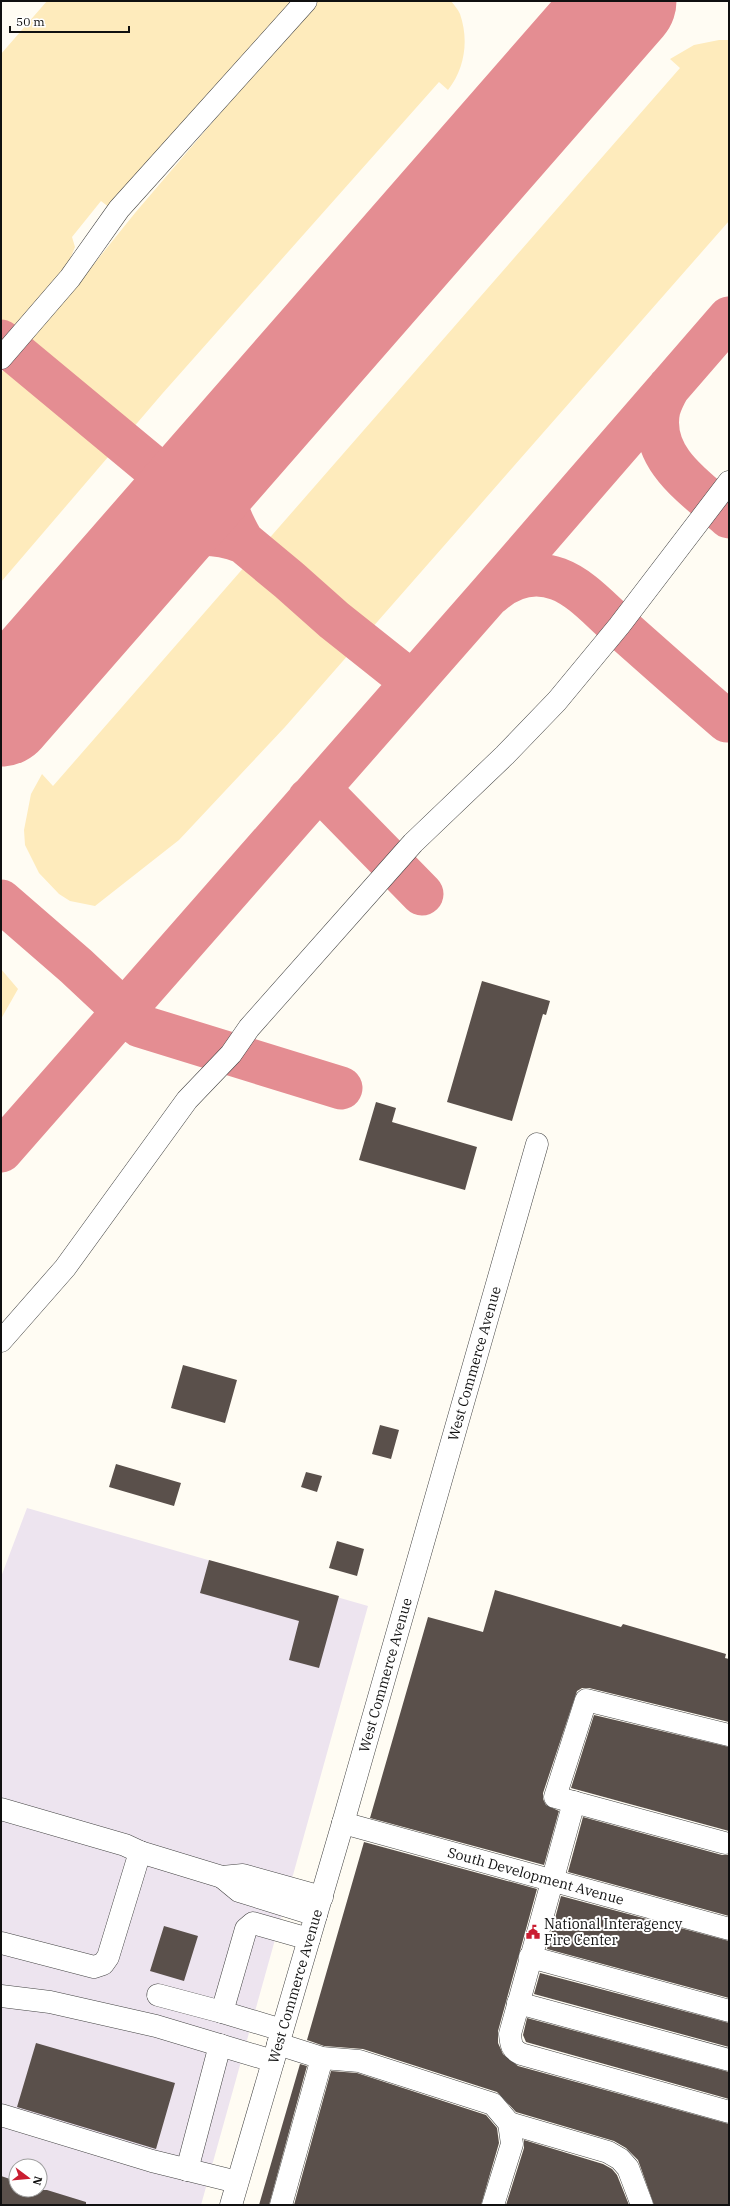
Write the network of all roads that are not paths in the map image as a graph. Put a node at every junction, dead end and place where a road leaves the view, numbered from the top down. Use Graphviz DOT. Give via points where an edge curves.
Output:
graph roads {
  1 [pos="306,1"];
  2 [pos="1,358"];
  3 [pos="729,482"];
  4 [pos="537,1144"];
  5 [pos="1,1341"];
  6 [pos="729,1735"];
  7 [pos="574,1802"];
  8 [pos="1,1809"];
  9 [pos="343,1823"];
  10 [pos="728,1842"];
  11 [pos="140,1852"];
  12 [pos="552,1881"];
  13 [pos="263,1889"];
  14 [pos="319,1906"];
  15 [pos="253,1923"];
  16 [pos="729,1929"];
  17 [pos="309,1939"];
  18 [pos="1,1943"];
  19 [pos="530,1957"];
  20 [pos="158,1995"];
  21 [pos="1,1996"];
  22 [pos="518,2003"];
  23 [pos="729,2011"];
  24 [pos="222,2012"];
  25 [pos="220,2045"];
  26 [pos="278,2045"];
  27 [pos="322,2058"];
  28 [pos="729,2060"];
  29 [pos="729,2112"];
  30 [pos="1,2115"];
  31 [pos="509,2123"];
  32 [pos="188,2170"];
  33 [pos="237,2182"];
  34 [pos="231,2205"];
  35 [pos="281,2205"];
  36 [pos="494,2205"];
  37 [pos="642,2205"];
  1 -- 2 [label="street" via="119,209 70,278"];
  3 -- 5 [label="street" via="619,626 557,701 413,843 249,1028 231,1054 187,1100 65,1268"];
  4 -- 9 [label="street, West Commerce Avenue"];
  6 -- 7 [label="street" via="586,1700 555,1797"];
  7 -- 10 [label="street"];
  7 -- 12 [label="street"];
  8 -- 11 [label="street" via="125,1845"];
  9 -- 12 [label="street, South Development Avenue"];
  9 -- 14 [label="street, West Commerce Avenue"];
  11 -- 13 [label="street" via="222,1877 243,1875"];
  11 -- 18 [label="street" via="108,1957 102,1964 94,1967"];
  12 -- 16 [label="street, South Development Avenue"];
  12 -- 19 [label="street"];
  13 -- 14 [label="street"];
  13 -- 15 [label="street"];
  14 -- 17 [label="street, West Commerce Avenue"];
  15 -- 17 [label="street"];
  15 -- 24 [label="street" via="246,1929"];
  17 -- 26 [label="street, West Commerce Avenue"];
  19 -- 22 [label="street"];
  19 -- 23 [label="street"];
  20 -- 24 [label="street"];
  21 -- 25 [label="street" via="50,2002 156,2026"];
  22 -- 28 [label="street"];
  22 -- 29 [label="street" via="510,2034 511,2045 515,2051"];
  24 -- 26 [label="street"];
  25 -- 26 [label="street"];
  25 -- 32 [label="street"];
  26 -- 27 [label="street"];
  26 -- 33 [label="street, West Commerce Avenue"];
  27 -- 31 [label="street" via="359,2060 462,2092 493,2104"];
  27 -- 35 [label="street"];
  30 -- 32 [label="street"];
  31 -- 36 [label="street" via="512,2144"];
  31 -- 37 [label="street" via="608,2152 620,2159 628,2168"];
  32 -- 33 [label="street"];
  33 -- 34 [label="street, West Commerce Avenue"];
}
